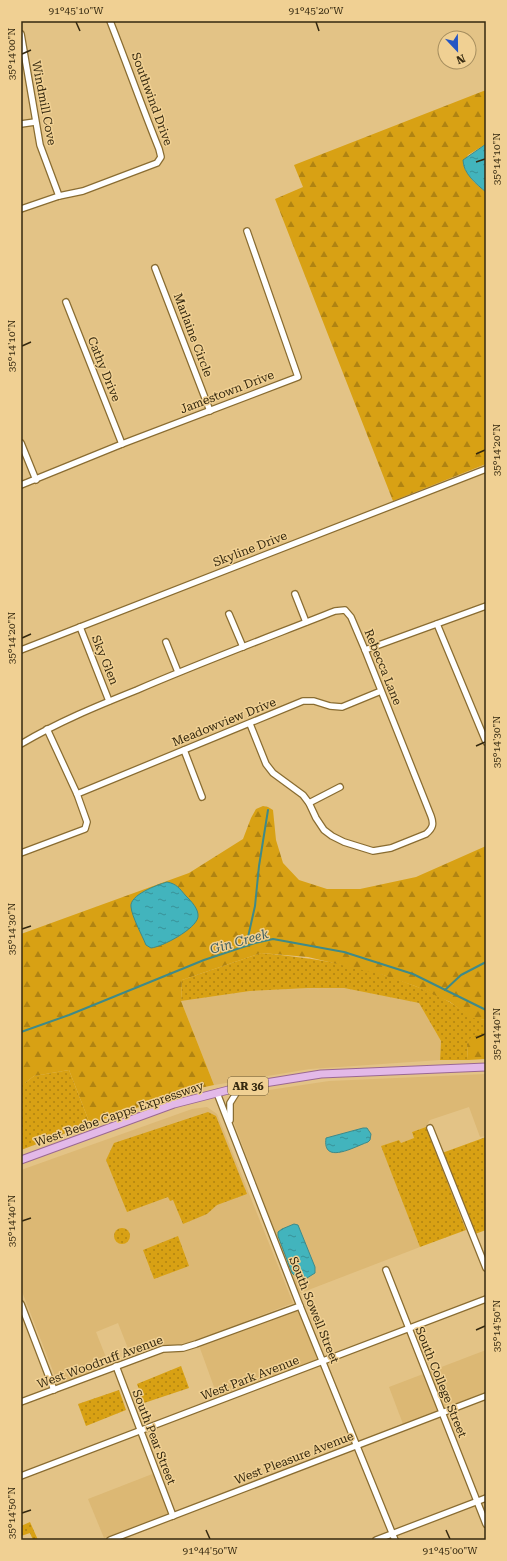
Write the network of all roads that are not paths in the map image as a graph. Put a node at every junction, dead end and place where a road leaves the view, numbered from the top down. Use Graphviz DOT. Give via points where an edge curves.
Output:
graph roads {
  1 [pos="110,21"];
  2 [pos="21,34"];
  3 [pos="35,122"];
  4 [pos="21,124"];
  5 [pos="59,196"];
  6 [pos="21,208"];
  7 [pos="247,231"];
  8 [pos="155,268"];
  9 [pos="66,302"];
  10 [pos="210,410"];
  11 [pos="21,443"];
  12 [pos="122,444"];
  13 [pos="486,469"];
  14 [pos="36,480"];
  15 [pos="21,485"];
  16 [pos="295,594"];
  17 [pos="486,606"];
  18 [pos="229,614"];
  19 [pos="306,622"];
  20 [pos="437,624"];
  21 [pos="80,628"];
  22 [pos="166,642"];
  23 [pos="243,647"];
  24 [pos="21,650"];
  25 [pos="365,650"];
  26 [pos="178,672"];
  27 [pos="381,691"];
  28 [pos="109,702"];
  29 [pos="250,724"];
  30 [pos="47,728"];
  31 [pos="486,742"];
  32 [pos="21,744"];
  33 [pos="184,750"];
  34 [pos="340,787"];
  35 [pos="77,794"];
  36 [pos="202,797"];
  37 [pos="309,803"];
  38 [pos="22,852"];
  39 [pos="486,1067"];
  40 [pos="240,1087"];
  41 [pos="217,1092"];
  42 [pos="231,1128"];
  43 [pos="430,1128"];
  44 [pos="21,1160"];
  45 [pos="486,1268"];
  46 [pos="386,1270"];
  47 [pos="486,1299"];
  48 [pos="21,1304"];
  49 [pos="300,1306"];
  50 [pos="408,1328"];
  51 [pos="323,1362"];
  52 [pos="116,1366"];
  53 [pos="54,1390"];
  54 [pos="486,1396"];
  55 [pos="21,1402"];
  56 [pos="442,1413"];
  57 [pos="140,1432"];
  58 [pos="357,1446"];
  59 [pos="21,1476"];
  60 [pos="486,1498"];
  61 [pos="477,1501"];
  62 [pos="173,1516"];
  63 [pos="486,1524"];
  64 [pos="393,1534"];
  65 [pos="110,1540"];
  66 [pos="376,1540"];
  67 [pos="395,1540"];
  1 -- 5 [label="street, Southwind Drive" via="161,157 157,163 83,191"];
  2 -- 3 [label="street, Windmill Cove"];
  3 -- 4 [label="street"];
  3 -- 5 [label="street, Windmill Cove" via="40,145"];
  5 -- 6 [label="street, Southwind Drive"];
  7 -- 10 [label="street, Jamestown Drive" via="298,377"];
  8 -- 10 [label="street, Marlaine Circle"];
  9 -- 12 [label="street, Cathy Drive"];
  10 -- 12 [label="street, Jamestown Drive"];
  11 -- 14 [label="street"];
  12 -- 14 [label="street, Jamestown Drive"];
  13 -- 21 [label="street, Skyline Drive"];
  14 -- 15 [label="street, Jamestown Drive"];
  16 -- 19 [label="street"];
  17 -- 20 [label="street"];
  18 -- 23 [label="street"];
  19 -- 23 [label="street, Rebecca Lane"];
  19 -- 25 [label="street, Rebecca Lane" via="345,610 351,617"];
  20 -- 25 [label="street"];
  20 -- 31 [label="street"];
  21 -- 24 [label="street, Skyline Drive"];
  21 -- 28 [label="street, Sky Glen"];
  22 -- 26 [label="street"];
  23 -- 26 [label="street, Rebecca Lane"];
  25 -- 27 [label="street, Rebecca Lane"];
  26 -- 28 [label="street, Rebecca Lane"];
  27 -- 29 [label="street, Meadowview Drive" via="342,707 303,701"];
  27 -- 37 [label="street, Rebecca Lane" via="433,821 431,830 391,848 373,851 344,842 328,833 316,818"];
  28 -- 30 [label="street, Rebecca Lane"];
  29 -- 33 [label="street, Meadowview Drive"];
  29 -- 37 [label="street, Rebecca Lane" via="266,764"];
  30 -- 32 [label="street, Rebecca Lane"];
  30 -- 35 [label="street"];
  33 -- 35 [label="street, Meadowview Drive"];
  33 -- 36 [label="street"];
  34 -- 37 [label="street"];
  35 -- 38 [label="street" via="87,822 85,829"];
  39 -- 40 [label="main road, West Beebe Capps Expressway / AR 36" via="321,1074"];
  40 -- 41 [label="main road, West Beebe Capps Expressway / AR 36"];
  40 -- 42 [label="street" via="230,1104"];
  41 -- 42 [label="street, South Sowell Street"];
  41 -- 44 [label="main road, West Beebe Capps Expressway / AR 36" via="159,1109"];
  42 -- 49 [label="street, South Sowell Street"];
  43 -- 45 [label="street"];
  46 -- 50 [label="street, South College Street"];
  47 -- 50 [label="street, West Park Avenue"];
  48 -- 53 [label="street"];
  49 -- 51 [label="street, South Sowell Street"];
  49 -- 52 [label="street, West Woodruff Avenue" via="196,1344 163,1350"];
  50 -- 51 [label="street, West Park Avenue"];
  50 -- 56 [label="street, South College Street"];
  51 -- 57 [label="street, West Park Avenue"];
  51 -- 58 [label="street, South Sowell Street"];
  52 -- 53 [label="street, West Woodruff Avenue"];
  52 -- 57 [label="street, South Pear Street"];
  53 -- 55 [label="street, West Woodruff Avenue"];
  54 -- 56 [label="street, West Pleasure Avenue"];
  56 -- 58 [label="street, West Pleasure Avenue"];
  56 -- 61 [label="street, South College Street"];
  57 -- 59 [label="street, West Park Avenue"];
  57 -- 62 [label="street, South Pear Street"];
  58 -- 62 [label="street, West Pleasure Avenue"];
  58 -- 64 [label="street, South Sowell Street"];
  60 -- 61 [label="street"];
  61 -- 63 [label="street, South College Street"];
  61 -- 64 [label="street"];
  62 -- 65 [label="street, West Pleasure Avenue"];
  64 -- 66 [label="street"];
  64 -- 67 [label="street, South Sowell Street"];
}
